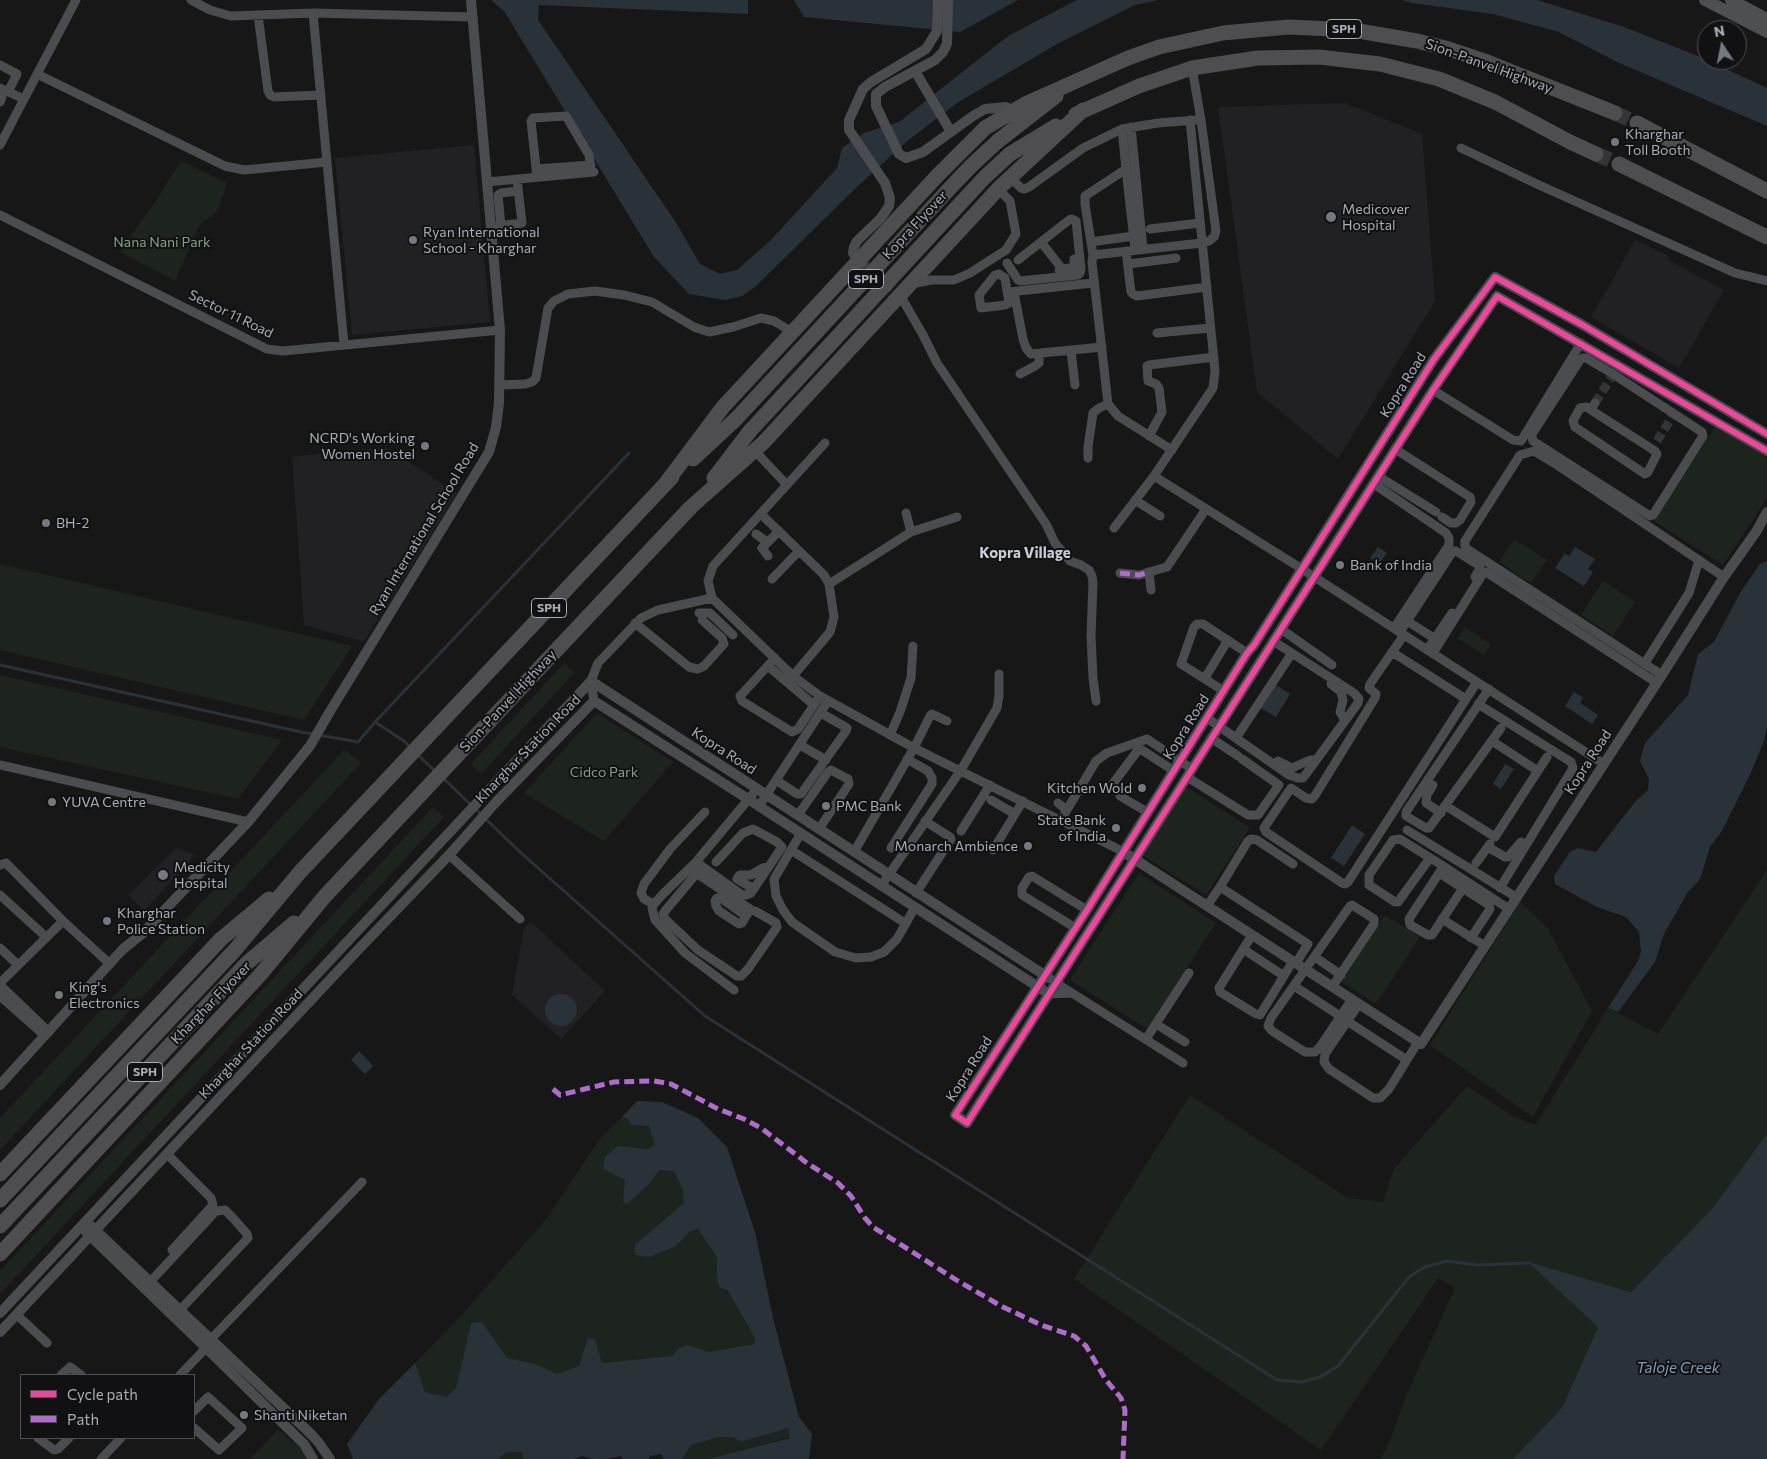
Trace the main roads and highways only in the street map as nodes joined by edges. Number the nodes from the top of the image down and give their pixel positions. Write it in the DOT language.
graph roads {
  1 [pos="1705,0"];
  2 [pos="1731,0"];
  3 [pos="1767,19"];
  4 [pos="1767,32"];
  5 [pos="1070,85"];
  6 [pos="1083,110"];
  7 [pos="1615,113"];
  8 [pos="1637,123"];
  9 [pos="1596,154"];
  10 [pos="1619,164"];
  11 [pos="1767,191"];
  12 [pos="1767,237"];
  13 [pos="666,483"];
  14 [pos="691,507"];
  15 [pos="300,872"];
  16 [pos="326,896"];
  17 [pos="0,1174"];
  18 [pos="0,1200"];
  19 [pos="0,1226"];
  20 [pos="0,1254"];
  1 -- 4 [label="main road"];
  2 -- 3 [label="main road"];
  5 -- 7 [label="highway, Sion-Panvel Highway / SPH"];
  5 -- 13 [label="highway, Kopra Flyover / SPH, bridge"];
  5 -- 13 [label="highway"];
  6 -- 9 [label="highway, SPH"];
  6 -- 14 [label="highway"];
  6 -- 14 [label="highway, Kopra Flyover / SPH, bridge"];
  8 -- 11 [label="highway"];
  10 -- 12 [label="highway"];
  13 -- 15 [label="highway, SPH"];
  14 -- 16 [label="highway, Sion-Panvel Highway / SPH"];
  15 -- 17 [label="highway"];
  15 -- 18 [label="highway, Kharghar Flyover / SPH"];
  16 -- 19 [label="highway, Kharghar Flyover / SPH"];
  16 -- 20 [label="highway"];
}
